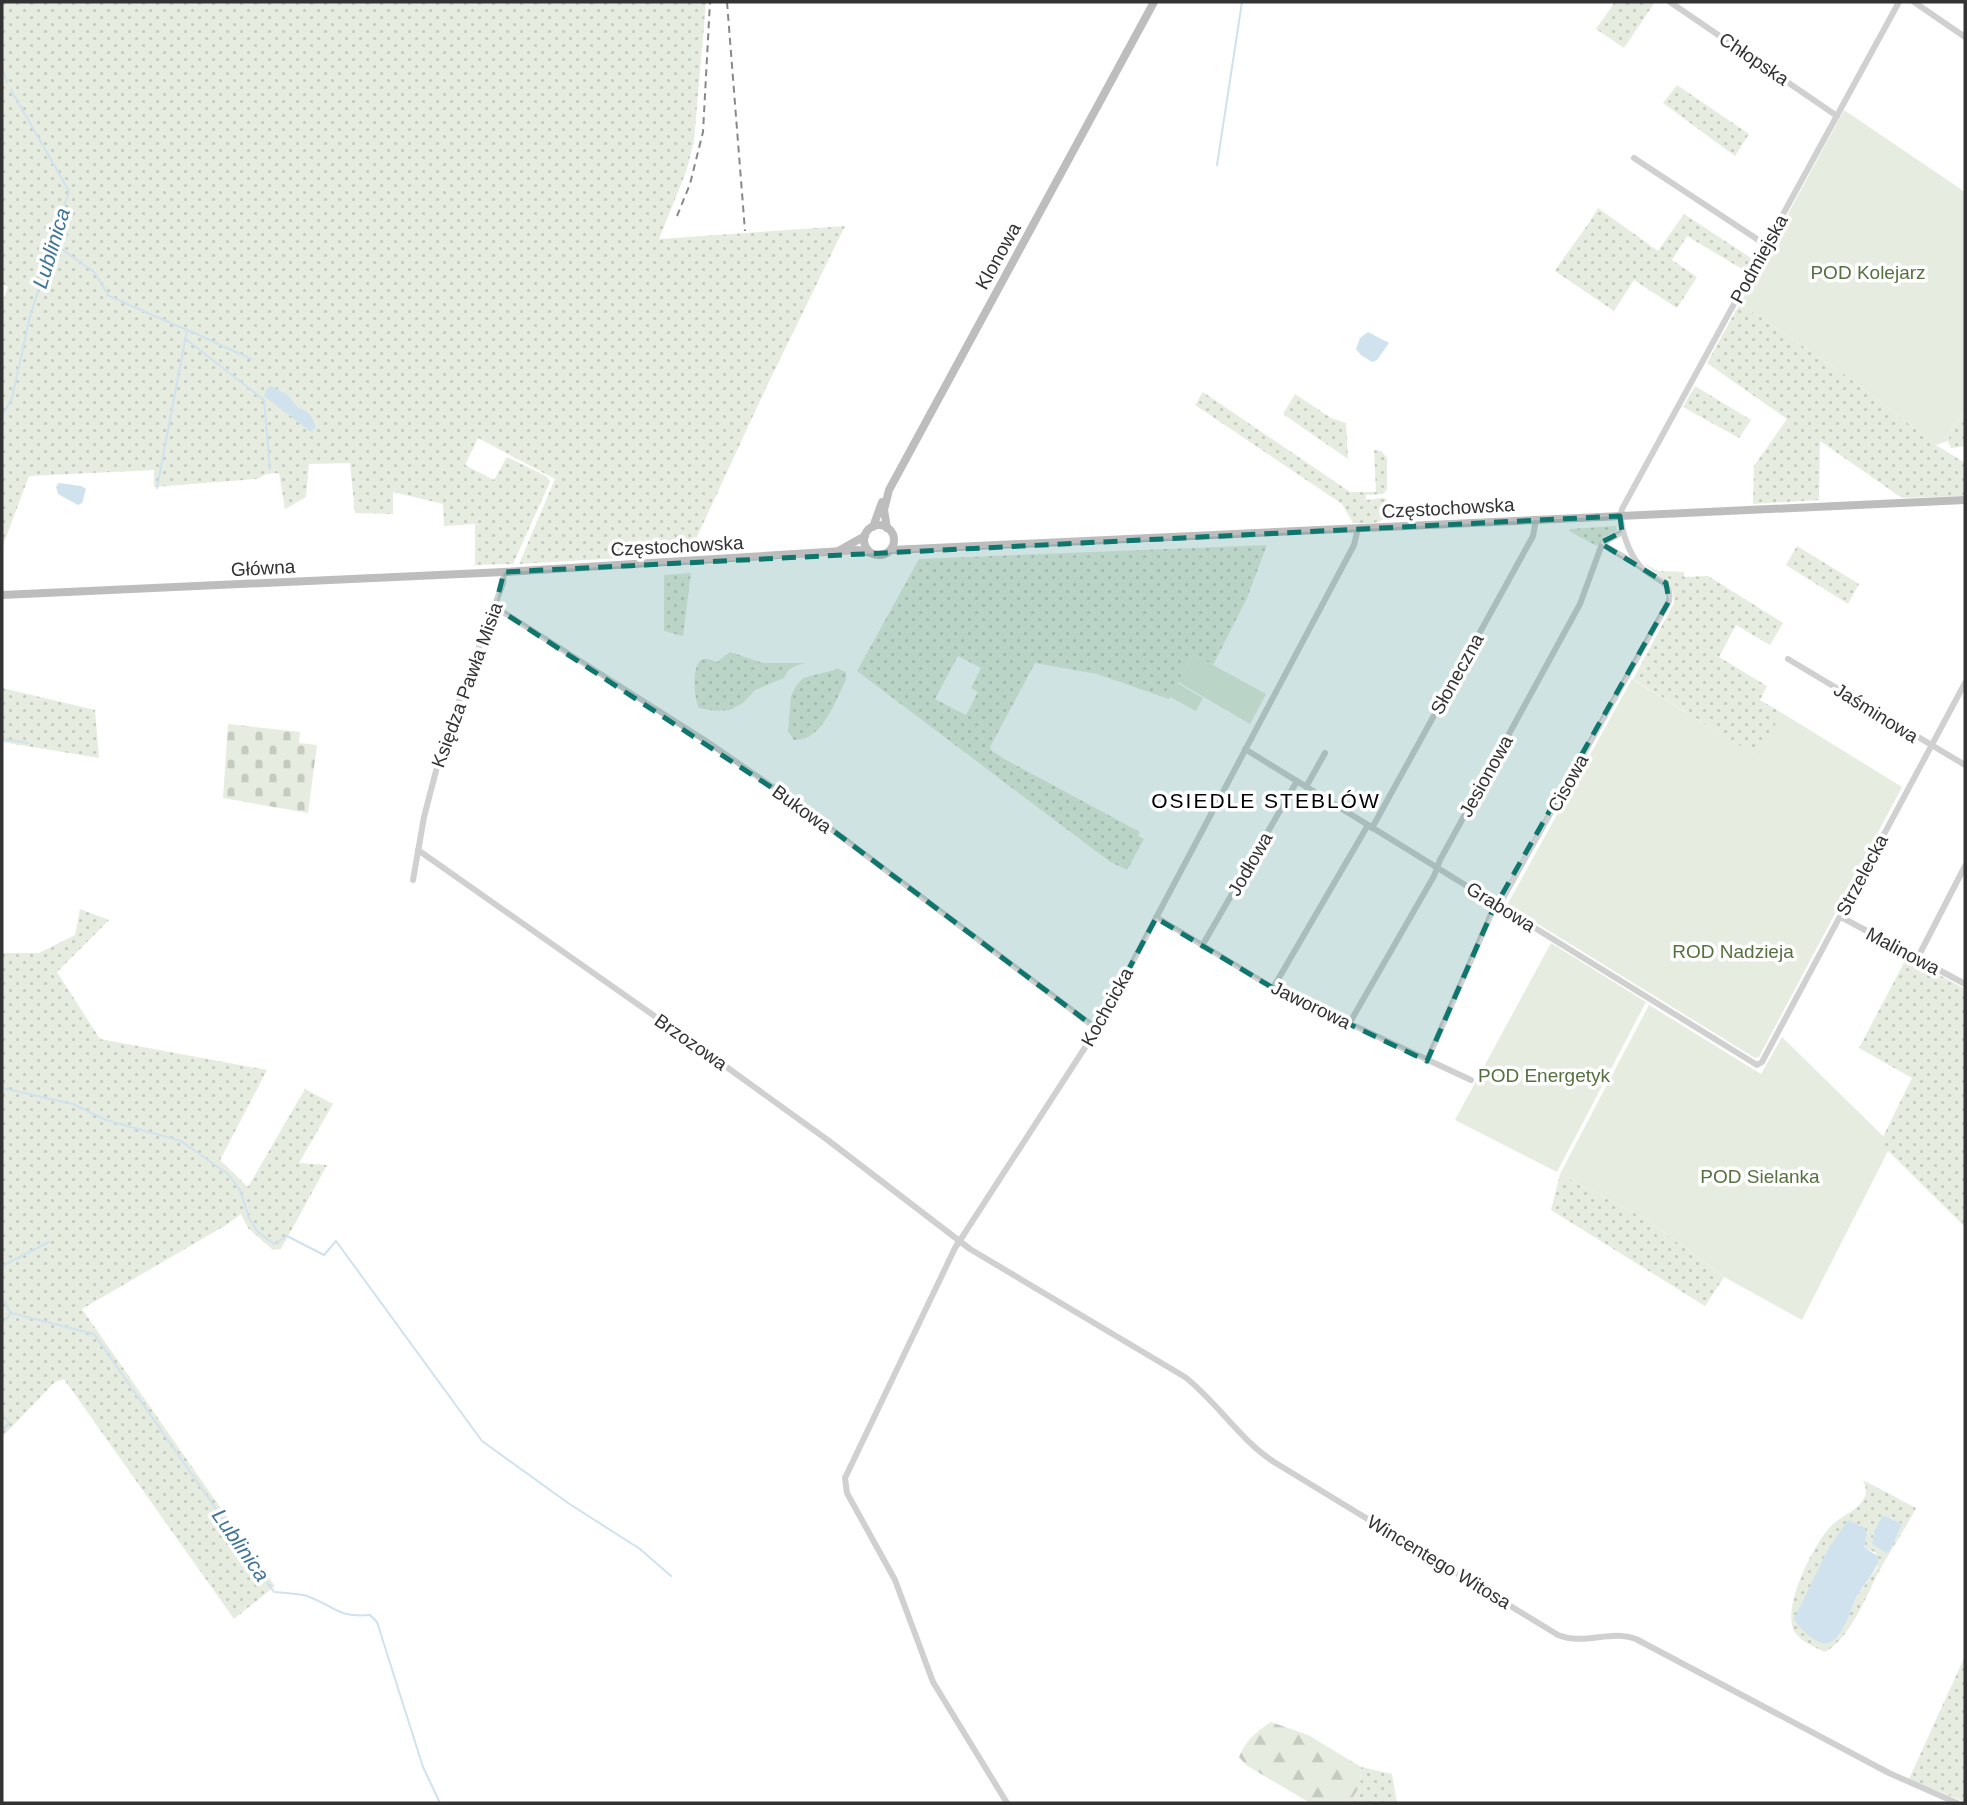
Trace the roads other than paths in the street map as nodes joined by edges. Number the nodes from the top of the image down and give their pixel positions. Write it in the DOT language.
graph roads {
  1 [pos="1154,2"];
  2 [pos="1670,2"];
  3 [pos="1899,2"];
  4 [pos="1914,2"];
  5 [pos="1965,37"];
  6 [pos="1837,116"];
  7 [pos="1634,158"];
  8 [pos="1766,245"];
  9 [pos="888,490"];
  10 [pos="1965,500"];
  11 [pos="1620,516"];
  12 [pos="1536,519"];
  13 [pos="873,527"];
  14 [pos="887,528"];
  15 [pos="1359,528"];
  16 [pos="1622,532"];
  17 [pos="865,536"];
  18 [pos="894,539"];
  19 [pos="1602,544"];
  20 [pos="933,548"];
  21 [pos="891,550"];
  22 [pos="870,553"];
  23 [pos="831,554"];
  24 [pos="1640,567"];
  25 [pos="525,571"];
  26 [pos="504,572"];
  27 [pos="2,595"];
  28 [pos="495,607"];
  29 [pos="1788,659"];
  30 [pos="1965,683"];
  31 [pos="1931,747"];
  32 [pos="1245,749"];
  33 [pos="1325,753"];
  34 [pos="1965,765"];
  35 [pos="1297,782"];
  36 [pos="1306,787"];
  37 [pos="1370,826"];
  38 [pos="418,850"];
  39 [pos="1965,866"];
  40 [pos="1436,868"];
  41 [pos="413,880"];
  42 [pos="1498,905"];
  43 [pos="1840,916"];
  44 [pos="1156,917"];
  45 [pos="1202,946"];
  46 [pos="1917,959"];
  47 [pos="1965,984"];
  48 [pos="1273,988"];
  49 [pos="1349,1024"];
  50 [pos="1097,1029"];
  51 [pos="1427,1061"];
  52 [pos="1757,1065"];
  53 [pos="1471,1080"];
  54 [pos="960,1240"];
  55 [pos="1007,1803"];
  56 [pos="1957,1803"];
  1 -- 9 [label="main road, Klonowa"];
  2 -- 6 [label="street, Chłopska"];
  3 -- 6 [label="street, Podmiejska"];
  4 -- 5 [label="street"];
  6 -- 8 [label="street, Podmiejska"];
  7 -- 8 [label="street"];
  8 -- 11 [label="street, Podmiejska"];
  9 -- 13 [label="main road"];
  9 -- 14 [label="main road, Klonowa"];
  10 -- 11 [label="main road, Częstochowska"];
  11 -- 12 [label="main road, Częstochowska"];
  11 -- 16 [label="street, Cisowa"];
  12 -- 15 [label="main road, Częstochowska"];
  12 -- 37 [label="street, Słoneczna"];
  13 -- 14 [label="main road"];
  13 -- 17 [label="main road"];
  14 -- 18 [label="main road"];
  15 -- 20 [label="main road, Częstochowska"];
  15 -- 32 [label="street, Kochcicka"];
  16 -- 19 [label="street"];
  16 -- 24 [label="street, Cisowa"];
  17 -- 22 [label="main road"];
  17 -- 23 [label="main road, Częstochowska"];
  18 -- 20 [label="main road, Częstochowska"];
  18 -- 21 [label="main road"];
  19 -- 24 [label="street"];
  19 -- 40 [label="street, Jesionowa"];
  20 -- 21 [label="main road, Częstochowska"];
  21 -- 22 [label="main road"];
  22 -- 23 [label="main road, Częstochowska"];
  23 -- 25 [label="main road, Częstochowska"];
  24 -- 42 [label="street, Cisowa"];
  25 -- 26 [label="main road, Główna"];
  26 -- 27 [label="main road, Główna"];
  26 -- 28 [label="street, Księdza Pawła Misia"];
  28 -- 38 [label="street, Księdza Pawła Misia"];
  28 -- 50 [label="street, Bukowa"];
  29 -- 31 [label="street, Jaśminowa"];
  30 -- 31 [label="street, Strzelecka"];
  31 -- 34 [label="street, Jaśminowa"];
  31 -- 43 [label="street, Strzelecka"];
  32 -- 35 [label="street, Grabowa"];
  32 -- 44 [label="street, Kochcicka"];
  33 -- 36 [label="street"];
  35 -- 36 [label="street, Grabowa"];
  35 -- 45 [label="street, Jodłowa"];
  36 -- 37 [label="street, Grabowa"];
  37 -- 40 [label="street, Grabowa"];
  37 -- 48 [label="street, Słoneczna"];
  38 -- 41 [label="street, Księdza Pawła Misia"];
  38 -- 54 [label="street, Brzozowa"];
  39 -- 46 [label="street"];
  40 -- 42 [label="street, Grabowa"];
  40 -- 49 [label="street, Jesionowa"];
  42 -- 51 [label="street, Cisowa"];
  42 -- 52 [label="street, Grabowa"];
  43 -- 46 [label="street, Malinowa"];
  43 -- 52 [label="street, Strzelecka"];
  44 -- 45 [label="street, Jaworowa"];
  44 -- 50 [label="street, Kochcicka"];
  45 -- 48 [label="street, Jaworowa"];
  46 -- 47 [label="street, Malinowa"];
  48 -- 49 [label="street, Jaworowa"];
  49 -- 51 [label="street, Jaworowa"];
  50 -- 54 [label="street, Kochcicka"];
  51 -- 53 [label="street, Jaworowa"];
  54 -- 55 [label="street, Kochcicka"];
  54 -- 56 [label="street, Wincentego Witosa"];
}
